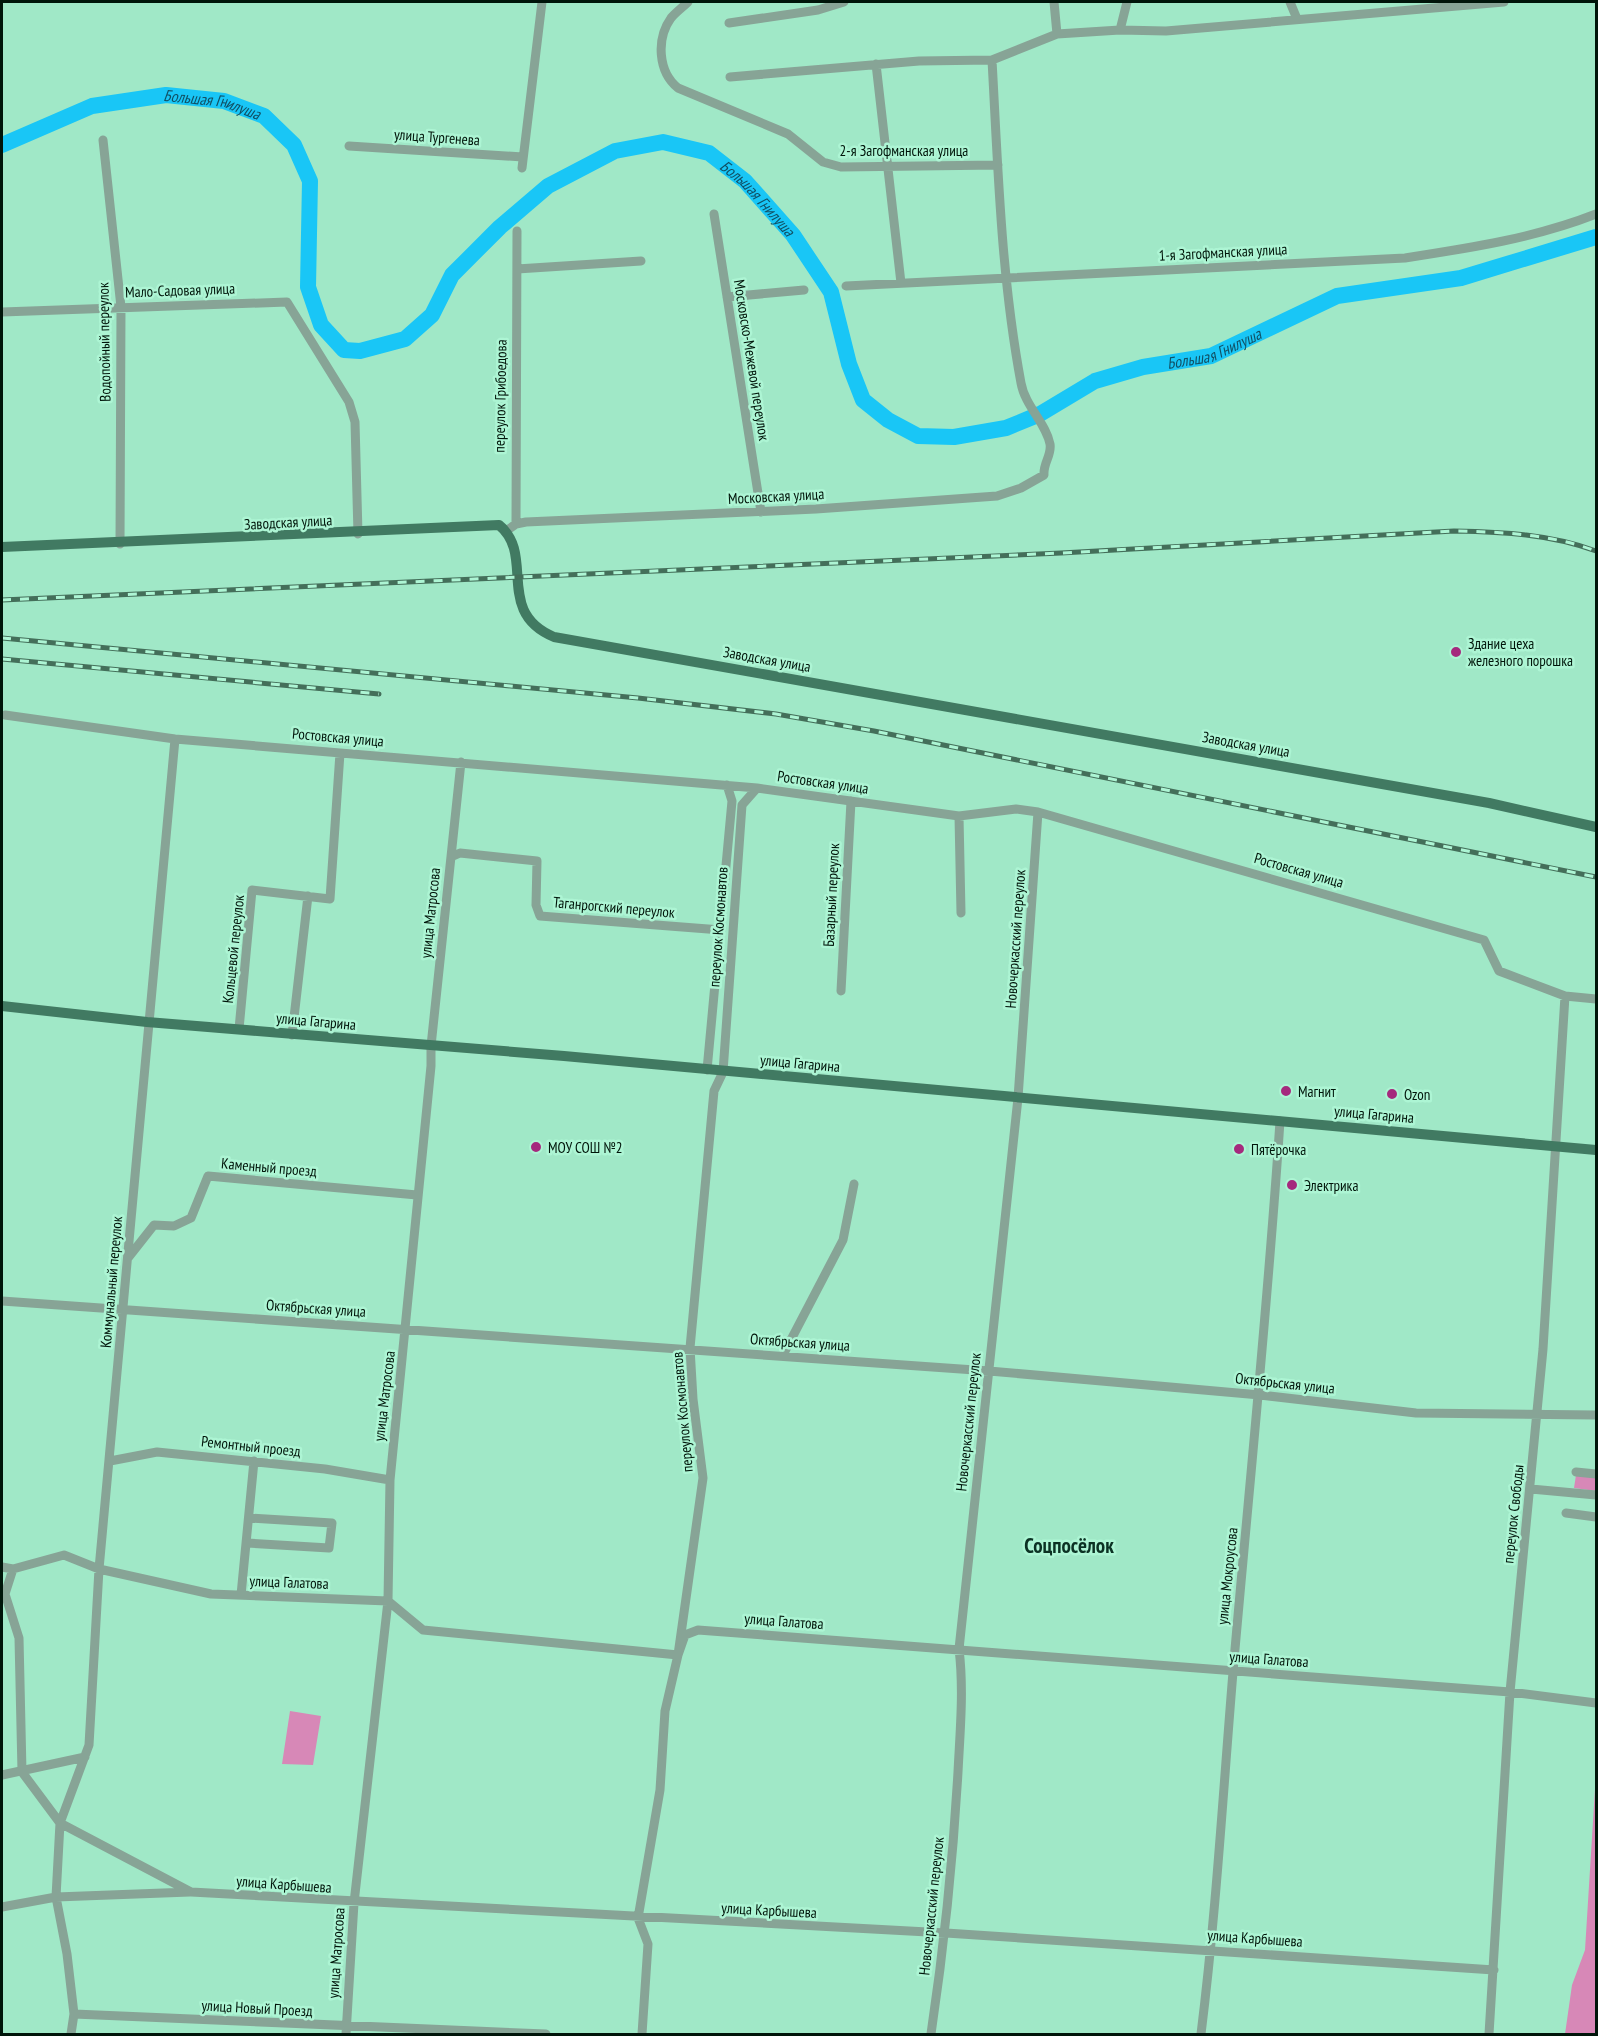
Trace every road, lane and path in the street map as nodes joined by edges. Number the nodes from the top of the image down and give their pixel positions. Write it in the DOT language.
graph roads {
  1 [pos="542,2"];
  2 [pos="688,2"];
  3 [pos="844,2"];
  4 [pos="1054,2"];
  5 [pos="1127,2"];
  6 [pos="1290,2"];
  7 [pos="1504,2"];
  8 [pos="1297,19"];
  9 [pos="729,23"];
  10 [pos="1120,30"];
  11 [pos="1057,34"];
  12 [pos="992,60"];
  13 [pos="876,64"];
  14 [pos="730,77"];
  15 [pos="103,140"];
  16 [pos="349,146"];
  17 [pos="523,157"];
  18 [pos="889,165"];
  19 [pos="998,165"];
  20 [pos="522,168"];
  21 [pos="714,214"];
  22 [pos="1596,214"];
  23 [pos="517,231"];
  24 [pos="641,261"];
  25 [pos="517,269"];
  26 [pos="1005,278"];
  27 [pos="901,283"];
  28 [pos="846,286"];
  29 [pos="804,290"];
  30 [pos="727,297"];
  31 [pos="121,307"];
  32 [pos="2,312"];
  33 [pos="761,512"];
  34 [pos="516,524"];
  35 [pos="506,531"];
  36 [pos="358,534"];
  37 [pos="120,544"];
  38 [pos="2,547"];
  39 [pos="5,715"];
  40 [pos="174,739"];
  41 [pos="340,753"];
  42 [pos="461,762"];
  43 [pos="727,785"];
  44 [pos="757,788"];
  45 [pos="851,801"];
  46 [pos="1038,812"];
  47 [pos="959,816"];
  48 [pos="1596,827"];
  49 [pos="451,857"];
  50 [pos="308,896"];
  51 [pos="961,913"];
  52 [pos="721,930"];
  53 [pos="841,991"];
  54 [pos="1565,996"];
  55 [pos="1596,999"];
  56 [pos="2,1006"];
  57 [pos="147,1022"];
  58 [pos="239,1029"];
  59 [pos="292,1035"];
  60 [pos="431,1046"];
  61 [pos="707,1070"];
  62 [pos="723,1072"];
  63 [pos="1018,1098"];
  64 [pos="1280,1121"];
  65 [pos="1557,1147"];
  66 [pos="1596,1150"];
  67 [pos="854,1184"];
  68 [pos="417,1195"];
  69 [pos="128,1258"];
  70 [pos="2,1301"];
  71 [pos="123,1310"];
  72 [pos="407,1329"];
  73 [pos="690,1348"];
  74 [pos="783,1355"];
  75 [pos="989,1371"];
  76 [pos="1260,1395"];
  77 [pos="1538,1413"];
  78 [pos="1596,1415"];
  79 [pos="110,1461"];
  80 [pos="255,1461"];
  81 [pos="1576,1472"];
  82 [pos="1596,1474"];
  83 [pos="390,1480"];
  84 [pos="1531,1488"];
  85 [pos="1596,1495"];
  86 [pos="1566,1513"];
  87 [pos="1596,1517"];
  88 [pos="249,1518"];
  89 [pos="247,1544"];
  90 [pos="2,1567"];
  91 [pos="13,1569"];
  92 [pos="99,1569"];
  93 [pos="241,1595"];
  94 [pos="388,1601"];
  95 [pos="959,1649"];
  96 [pos="678,1655"];
  97 [pos="1233,1671"];
  98 [pos="1510,1692"];
  99 [pos="1596,1703"];
  100 [pos="85,1757"];
  101 [pos="22,1772"];
  102 [pos="2,1775"];
  103 [pos="60,1822"];
  104 [pos="191,1892"];
  105 [pos="57,1897"];
  106 [pos="354,1903"];
  107 [pos="2,1907"];
  108 [pos="638,1918"];
  109 [pos="946,1933"];
  110 [pos="1212,1949"];
  111 [pos="1494,1970"];
  112 [pos="74,2014"];
  113 [pos="346,2031"];
  114 [pos="71,2034"];
  115 [pos="546,2034"];
  116 [pos="642,2034"];
  117 [pos="932,2034"];
  118 [pos="1201,2034"];
  119 [pos="1489,2034"];
  1 -- 17 [label="street"];
  2 -- 18 [label="street, 2-я Загофманская улица"];
  3 -- 9 [label="street"];
  4 -- 11 [label="street"];
  5 -- 10 [label="street"];
  6 -- 8 [label="street"];
  7 -- 8 [label="street"];
  8 -- 10 [label="street"];
  10 -- 11 [label="street"];
  11 -- 12 [label="street"];
  12 -- 13 [label="street"];
  12 -- 19 [label="street"];
  13 -- 14 [label="street"];
  13 -- 18 [label="street"];
  15 -- 31 [label="street, Водопойный переулок"];
  16 -- 17 [label="street, улица Тургенева"];
  17 -- 20 [label="street"];
  18 -- 19 [label="street, 2-я Загофманская улица"];
  18 -- 27 [label="street"];
  19 -- 26 [label="street"];
  21 -- 30 [label="street, Московско-Межевой переулок"];
  22 -- 26 [label="street, 1-я Загофманская улица"];
  23 -- 25 [label="street, переулок Грибоедова"];
  24 -- 25 [label="street"];
  25 -- 34 [label="street, переулок Грибоедова"];
  26 -- 27 [label="street, 1-я Загофманская улица"];
  26 -- 33 [label="street, Московская улица"];
  27 -- 28 [label="street, 1-я Загофманская улица"];
  29 -- 30 [label="street"];
  30 -- 33 [label="street, Московско-Межевой переулок"];
  31 -- 32 [label="street, Мало-Садовая улица"];
  31 -- 36 [label="street, Мало-Садовая улица"];
  31 -- 37 [label="street, Водопойный переулок"];
  33 -- 34 [label="street, Московская улица"];
  34 -- 35 [label="street"];
  35 -- 36 [label="main road, Заводская улица"];
  35 -- 48 [label="main road, Заводская улица"];
  36 -- 37 [label="main road, Заводская улица"];
  37 -- 38 [label="main road, Заводская улица"];
  39 -- 40 [label="street, Ростовская улица"];
  40 -- 41 [label="street, Ростовская улица"];
  40 -- 57 [label="street, Коммунальный переулок"];
  41 -- 42 [label="street, Ростовская улица"];
  41 -- 50 [label="street, Кольцевой переулок"];
  42 -- 43 [label="street, Ростовская улица"];
  42 -- 49 [label="street, улица Матросова"];
  43 -- 44 [label="street, Ростовская улица"];
  43 -- 52 [label="street"];
  44 -- 45 [label="street, Ростовская улица"];
  44 -- 62 [label="street, переулок Космонавтов"];
  45 -- 47 [label="street, Ростовская улица"];
  45 -- 53 [label="street, Базарный переулок"];
  46 -- 47 [label="street, Ростовская улица"];
  46 -- 54 [label="street, Ростовская улица"];
  46 -- 63 [label="street, Новочеркасский переулок"];
  47 -- 51 [label="street"];
  49 -- 52 [label="street, Таганрогский переулок"];
  49 -- 60 [label="street, улица Матросова"];
  50 -- 58 [label="street, Кольцевой переулок"];
  50 -- 59 [label="street"];
  52 -- 61 [label="street"];
  54 -- 55 [label="street, Ростовская улица"];
  54 -- 65 [label="street, переулок Свободы"];
  56 -- 57 [label="main road, улица Гагарина"];
  57 -- 58 [label="main road, улица Гагарина"];
  57 -- 69 [label="street, Коммунальный переулок"];
  58 -- 59 [label="main road, улица Гагарина"];
  59 -- 60 [label="main road, улица Гагарина"];
  60 -- 61 [label="main road, улица Гагарина"];
  60 -- 68 [label="street, улица Матросова"];
  61 -- 62 [label="main road, улица Гагарина"];
  62 -- 63 [label="main road, улица Гагарина"];
  62 -- 73 [label="street, переулок Космонавтов"];
  63 -- 64 [label="main road, улица Гагарина"];
  63 -- 75 [label="street, Новочеркасский переулок"];
  64 -- 65 [label="main road, улица Гагарина"];
  64 -- 76 [label="street, улица Мокроусова"];
  65 -- 66 [label="main road, улица Гагарина"];
  65 -- 77 [label="street, переулок Свободы"];
  67 -- 74 [label="street"];
  68 -- 69 [label="street, Каменный проезд"];
  68 -- 72 [label="street, улица Матросова"];
  69 -- 71 [label="street, Коммунальный переулок"];
  70 -- 71 [label="street, Октябрьская улица"];
  71 -- 72 [label="street, Октябрьская улица"];
  71 -- 79 [label="street, Коммунальный переулок"];
  72 -- 73 [label="street, Октябрьская улица"];
  72 -- 83 [label="street, улица Матросова"];
  73 -- 74 [label="street, Октябрьская улица"];
  73 -- 96 [label="street, переулок Космонавтов"];
  74 -- 75 [label="street, Октябрьская улица"];
  75 -- 76 [label="street, Октябрьская улица"];
  75 -- 95 [label="street, Новочеркасский переулок"];
  76 -- 77 [label="street, Октябрьская улица"];
  76 -- 97 [label="street, улица Мокроусова"];
  77 -- 78 [label="street, Октябрьская улица"];
  77 -- 84 [label="street, переулок Свободы"];
  79 -- 80 [label="street, Ремонтный проезд"];
  79 -- 92 [label="street, Коммунальный переулок"];
  80 -- 83 [label="street, Ремонтный проезд"];
  80 -- 88 [label="street"];
  81 -- 82 [label="street"];
  83 -- 94 [label="street, улица Матросова"];
  84 -- 85 [label="street"];
  84 -- 98 [label="street, переулок Свободы"];
  86 -- 87 [label="street"];
  88 -- 89 [label="street"];
  88 -- 89 [label="street"];
  89 -- 93 [label="street"];
  90 -- 91 [label="street, улица Галатова"];
  91 -- 92 [label="street, улица Галатова"];
  91 -- 101 [label="street"];
  92 -- 93 [label="street, улица Галатова"];
  92 -- 100 [label="street, Коммунальный переулок"];
  93 -- 94 [label="street, улица Галатова"];
  94 -- 96 [label="street"];
  94 -- 106 [label="street, улица Матросова"];
  95 -- 96 [label="street, улица Галатова"];
  95 -- 97 [label="street, улица Галатова"];
  95 -- 109 [label="street, Новочеркасский переулок"];
  96 -- 108 [label="street, переулок Космонавтов"];
  97 -- 98 [label="street, улица Галатова"];
  97 -- 110 [label="street, улица Мокроусова"];
  98 -- 99 [label="street, улица Галатова"];
  98 -- 111 [label="street, переулок Свободы"];
  100 -- 101 [label="street"];
  100 -- 103 [label="street, Коммунальный переулок"];
  101 -- 102 [label="street"];
  101 -- 103 [label="street"];
  103 -- 104 [label="street, улица Карбышева"];
  103 -- 105 [label="street, Коммунальный переулок"];
  104 -- 105 [label="street"];
  104 -- 106 [label="street, улица Карбышева"];
  105 -- 107 [label="street"];
  105 -- 112 [label="street, Коммунальный переулок"];
  106 -- 108 [label="street, улица Карбышева"];
  106 -- 113 [label="street, улица Матросова"];
  108 -- 109 [label="street, улица Карбышева"];
  108 -- 116 [label="street, переулок Космонавтов"];
  109 -- 110 [label="street, улица Карбышева"];
  109 -- 117 [label="street, Новочеркасский переулок"];
  110 -- 111 [label="street, улица Карбышева"];
  110 -- 118 [label="street, улица Мокроусова"];
  111 -- 119 [label="street, переулок Свободы"];
  112 -- 113 [label="street, улица Новый Проезд"];
  112 -- 114 [label="street, Коммунальный переулок"];
  113 -- 115 [label="street, улица Новый Проезд"];
}
